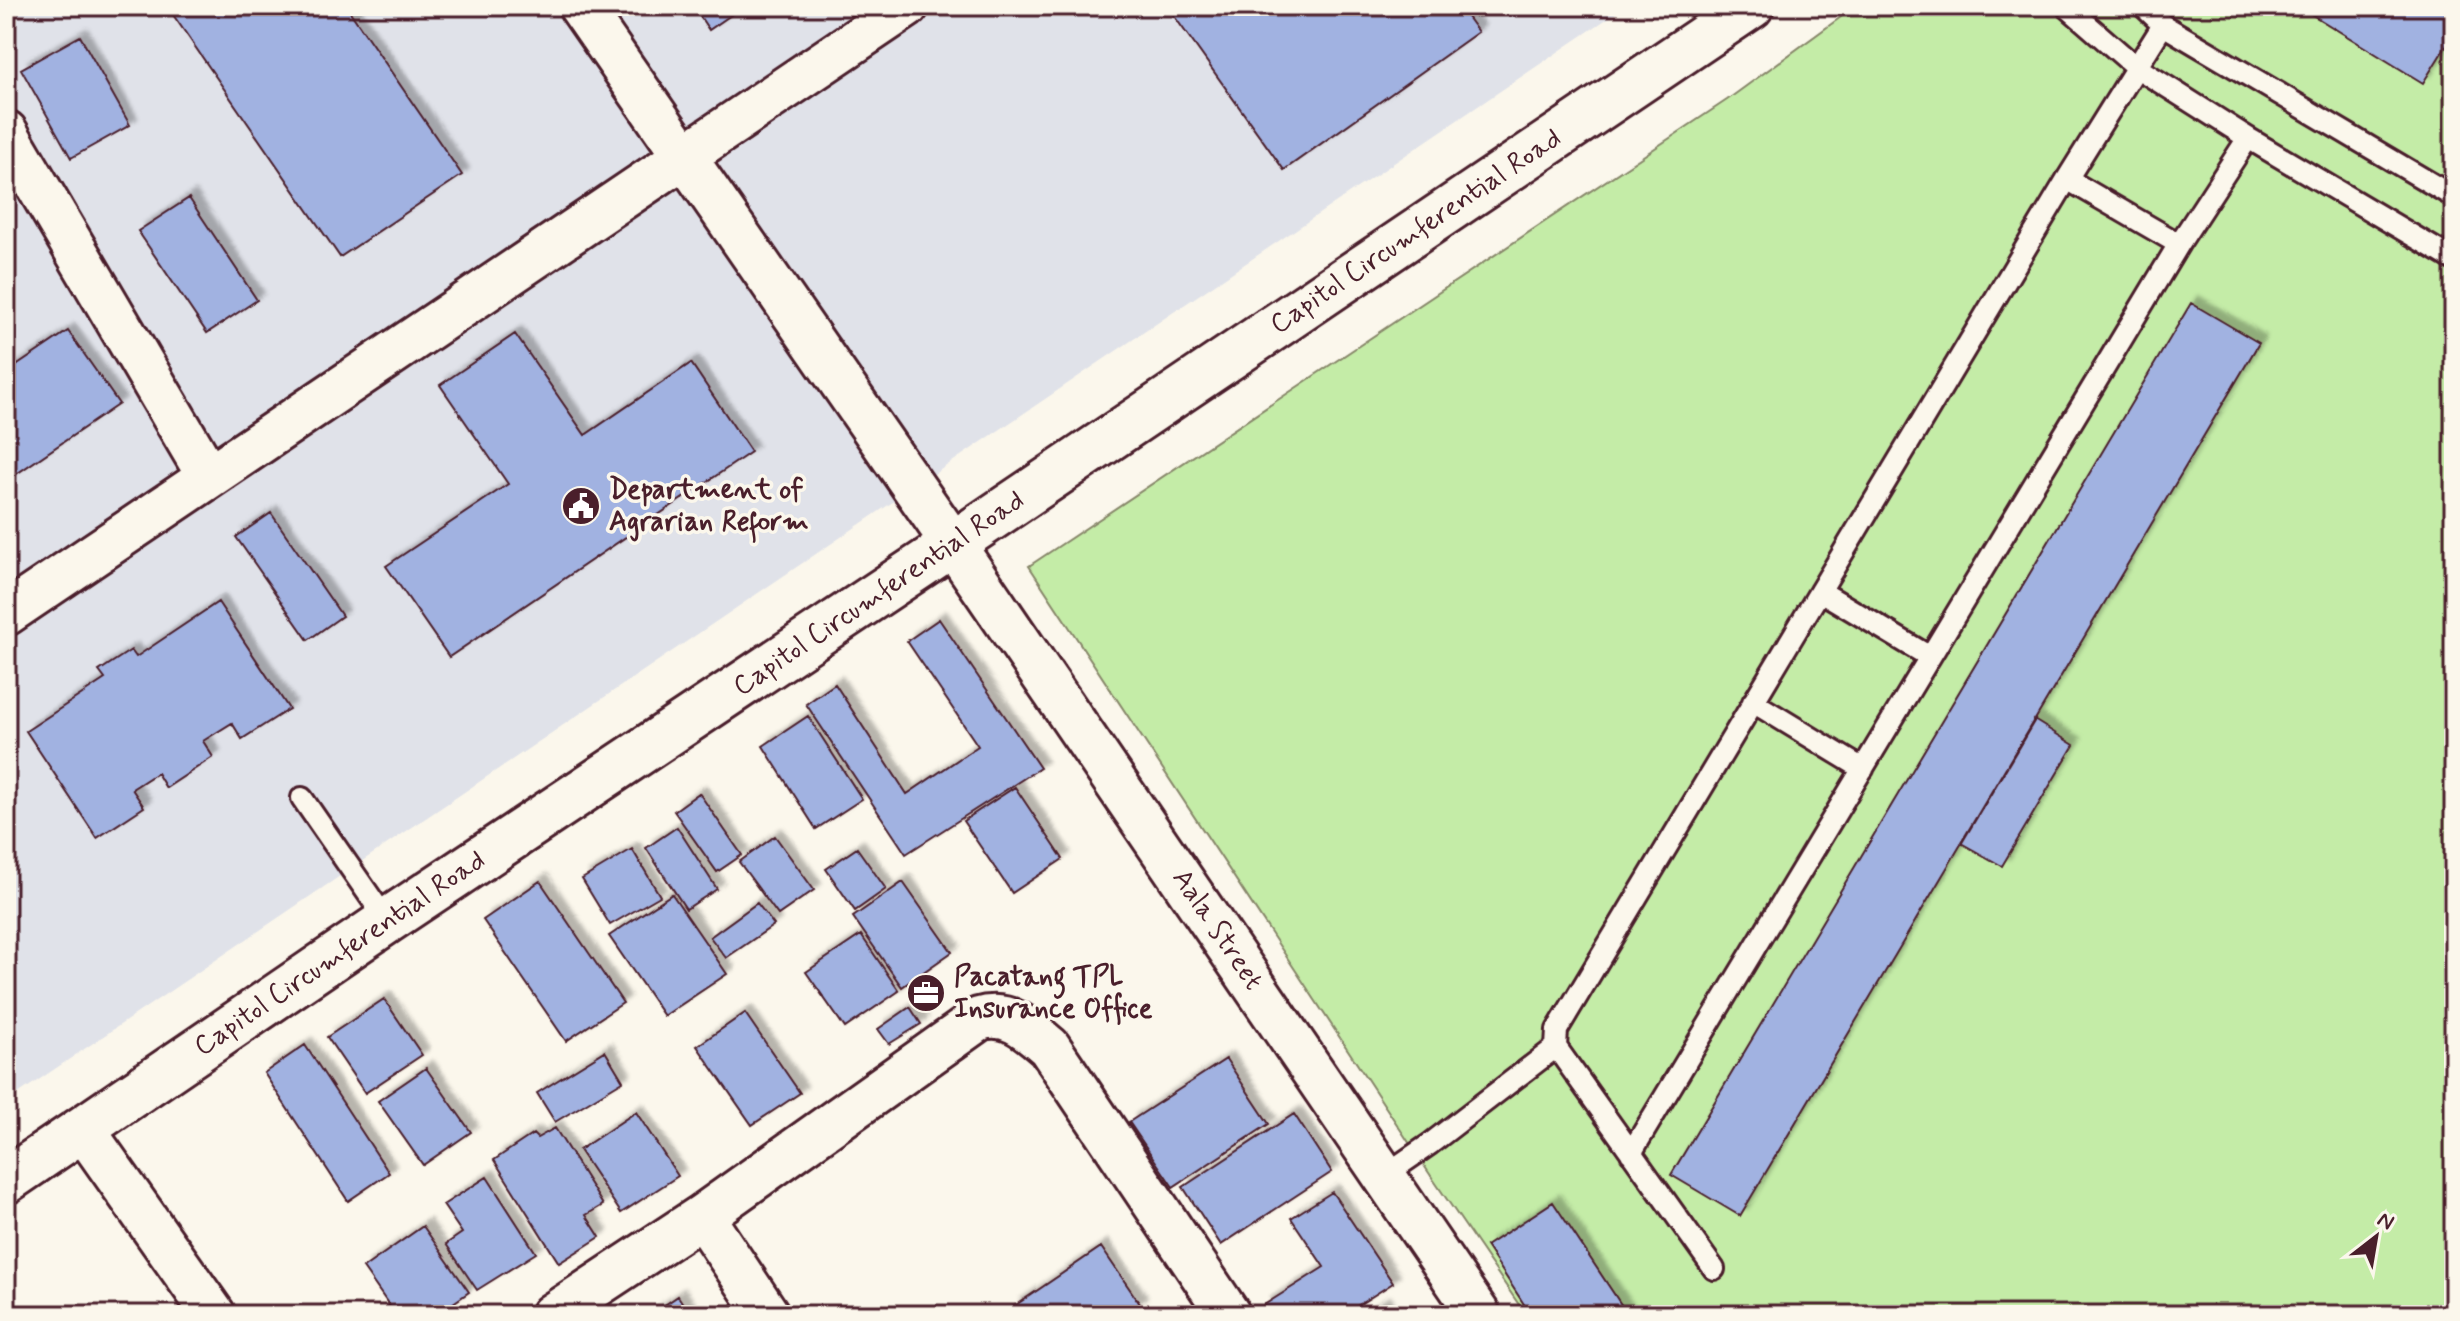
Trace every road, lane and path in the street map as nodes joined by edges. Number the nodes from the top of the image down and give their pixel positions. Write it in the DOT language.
graph roads {
  1 [pos="580,6"];
  2 [pos="907,6"];
  3 [pos="1751,6"];
  4 [pos="2066,6"];
  5 [pos="2143,6"];
  6 [pos="2163,25"];
  7 [pos="2136,67"];
  8 [pos="6,132"];
  9 [pos="2248,138"];
  10 [pos="685,157"];
  11 [pos="2067,179"];
  12 [pos="2454,197"];
  13 [pos="2179,244"];
  14 [pos="2454,260"];
  15 [pos="209,477"];
  16 [pos="953,544"];
  17 [pos="1820,591"];
  18 [pos="6,614"];
  19 [pos="1930,657"];
  20 [pos="1753,702"];
  21 [pos="1863,769"];
  22 [pos="302,798"];
  23 [pos="387,921"];
  24 [pos="1556,1047"];
  25 [pos="83,1129"];
  26 [pos="1631,1153"];
  27 [pos="1385,1175"];
  28 [pos="6,1181"];
  29 [pos="702,1216"];
  30 [pos="1714,1269"];
  31 [pos="214,1315"];
  32 [pos="552,1315"];
  33 [pos="768,1315"];
  34 [pos="1229,1315"];
  35 [pos="1479,1315"];
  1 -- 10 [label="street, Aala Street"];
  2 -- 10 [label="street"];
  3 -- 16 [label="main road, Capitol Circumferential Road"];
  4 -- 7 [label="lane"];
  5 -- 6 [label="lane"];
  6 -- 7 [label="lane"];
  6 -- 12 [label="lane"];
  7 -- 9 [label="lane"];
  7 -- 11 [label="lane"];
  8 -- 15 [label="street"];
  9 -- 13 [label="lane"];
  9 -- 14 [label="lane"];
  10 -- 15 [label="street"];
  10 -- 16 [label="street, Aala Street"];
  11 -- 13 [label="lane"];
  11 -- 17 [label="lane"];
  13 -- 19 [label="lane"];
  15 -- 18 [label="street"];
  16 -- 23 [label="main road, Capitol Circumferential Road"];
  16 -- 27 [label="street, Aala Street"];
  17 -- 19 [label="lane"];
  17 -- 20 [label="lane"];
  19 -- 21 [label="lane"];
  20 -- 21 [label="lane"];
  20 -- 24 [label="lane"];
  21 -- 26 [label="lane"];
  22 -- 23 [label="lane"];
  23 -- 25 [label="main road, Capitol Circumferential Road"];
  24 -- 26 [label="lane"];
  24 -- 27 [label="lane"];
  25 -- 28 [label="main road, Capitol Circumferential Road"];
  25 -- 31 [label="street"];
  26 -- 30 [label="lane"];
  27 -- 35 [label="street, Aala Street"];
  29 -- 32 [label="street"];
  29 -- 33 [label="street"];
  29 -- 34 [label="street"];
}
